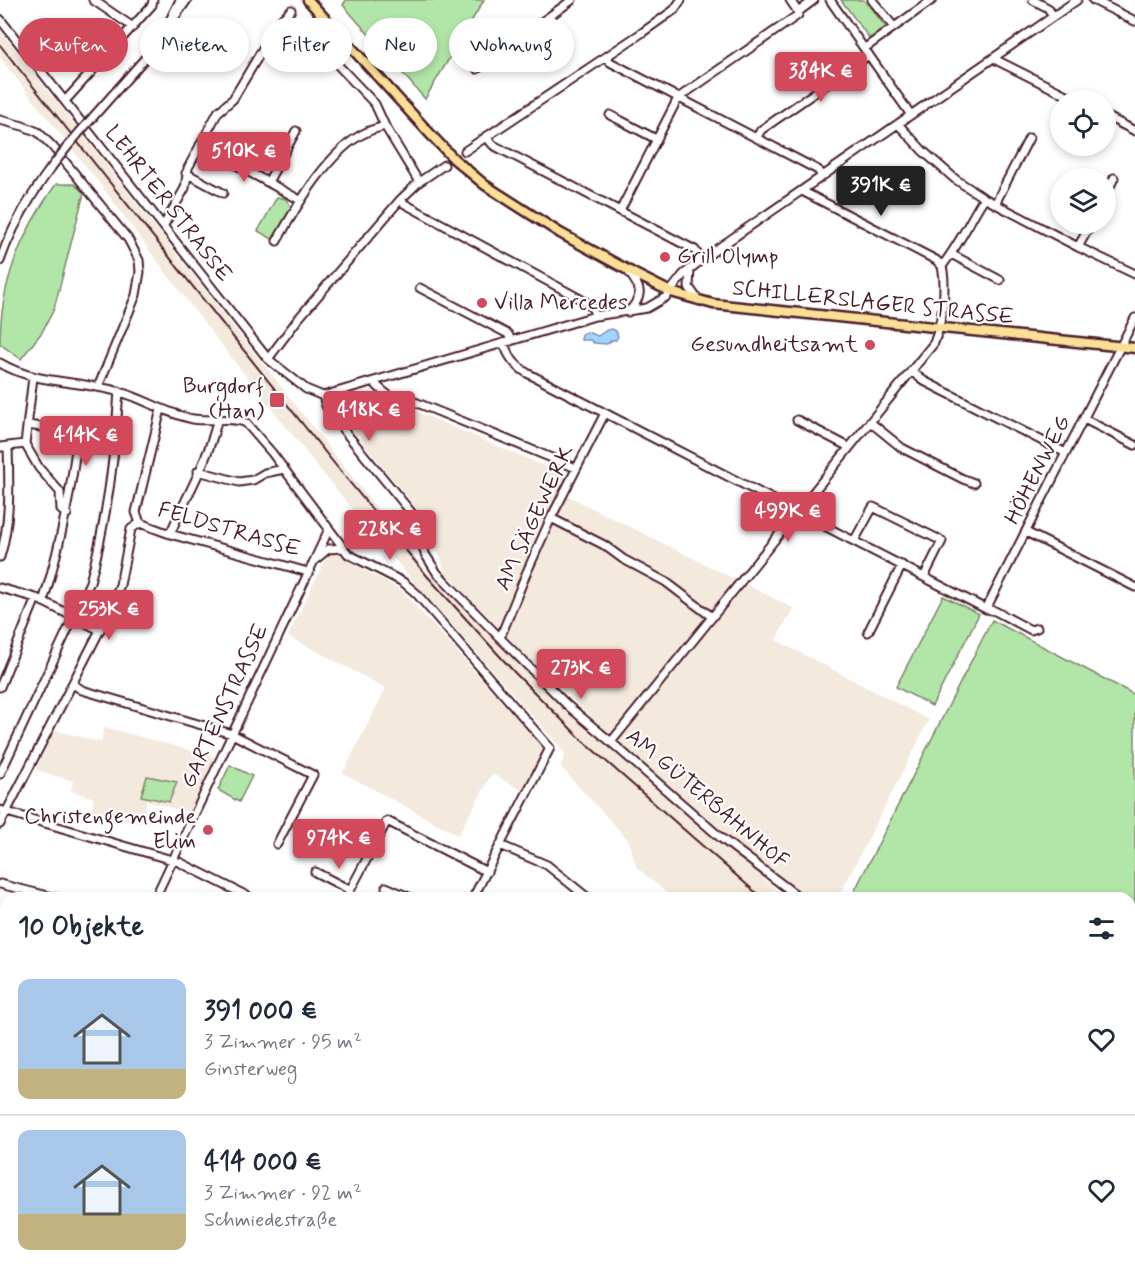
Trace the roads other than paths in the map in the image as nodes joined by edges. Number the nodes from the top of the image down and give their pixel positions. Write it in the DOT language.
graph roads {
  1 [pos="93,0"];
  2 [pos="153,0"];
  3 [pos="180,0"];
  4 [pos="188,0"];
  5 [pos="309,0"];
  6 [pos="572,0"];
  7 [pos="681,0"];
  8 [pos="790,0"];
  9 [pos="814,0"];
  10 [pos="830,0"];
  11 [pos="872,0"];
  12 [pos="932,0"];
  13 [pos="1033,0"];
  14 [pos="1077,0"];
  15 [pos="1093,0"];
  16 [pos="291,10"];
  17 [pos="798,12"];
  18 [pos="1053,16"];
  19 [pos="171,18"];
  20 [pos="175,18"];
  21 [pos="547,18"];
  22 [pos="0,19"];
  23 [pos="1135,21"];
  24 [pos="133,27"];
  25 [pos="894,27"];
  26 [pos="868,51"];
  27 [pos="606,57"];
  28 [pos="996,57"];
  29 [pos="140,64"];
  30 [pos="344,72"];
  31 [pos="1056,90"];
  32 [pos="678,98"];
  33 [pos="65,101"];
  34 [pos="610,115"];
  35 [pos="911,115"];
  36 [pos="0,120"];
  37 [pos="1116,121"];
  38 [pos="898,124"];
  39 [pos="385,126"];
  40 [pos="296,131"];
  41 [pos="1135,131"];
  42 [pos="486,136"];
  43 [pos="757,137"];
  44 [pos="1029,138"];
  45 [pos="656,139"];
  46 [pos="200,145"];
  47 [pos="465,151"];
  48 [pos="444,165"];
  49 [pos="186,173"];
  50 [pos="822,176"];
  51 [pos="268,182"];
  52 [pos="419,182"];
  53 [pos="802,191"];
  54 [pos="223,194"];
  55 [pos="984,198"];
  56 [pos="300,200"];
  57 [pos="400,200"];
  58 [pos="995,204"];
  59 [pos="620,211"];
  60 [pos="164,225"];
  61 [pos="1085,234"];
  62 [pos="277,242"];
  63 [pos="1078,247"];
  64 [pos="951,254"];
  65 [pos="701,260"];
  66 [pos="0,261"];
  67 [pos="942,266"];
  68 [pos="690,269"];
  69 [pos="628,270"];
  70 [pos="1135,274"];
  71 [pos="1000,280"];
  72 [pos="420,288"];
  73 [pos="671,292"];
  74 [pos="699,301"];
  75 [pos="628,312"];
  76 [pos="595,316"];
  77 [pos="1135,318"];
  78 [pos="940,329"];
  79 [pos="507,342"];
  80 [pos="1121,346"];
  81 [pos="1135,348"];
  82 [pos="268,359"];
  83 [pos="0,363"];
  84 [pos="911,371"];
  85 [pos="33,377"];
  86 [pos="374,382"];
  87 [pos="98,387"];
  88 [pos="119,392"];
  89 [pos="323,396"];
  90 [pos="161,409"];
  91 [pos="605,413"];
  92 [pos="1084,419"];
  93 [pos="797,420"];
  94 [pos="217,421"];
  95 [pos="870,422"];
  96 [pos="28,425"];
  97 [pos="78,433"];
  98 [pos="116,437"];
  99 [pos="26,444"];
  100 [pos="1135,445"];
  101 [pos="4,447"];
  102 [pos="849,447"];
  103 [pos="1066,453"];
  104 [pos="576,468"];
  105 [pos="284,469"];
  106 [pos="198,471"];
  107 [pos="974,483"];
  108 [pos="797,512"];
  109 [pos="67,514"];
  110 [pos="551,518"];
  111 [pos="140,523"];
  112 [pos="329,529"];
  113 [pos="1026,532"];
  114 [pos="170,534"];
  115 [pos="855,541"];
  116 [pos="343,548"];
  117 [pos="0,557"];
  118 [pos="314,560"];
  119 [pos="902,566"];
  120 [pos="308,572"];
  121 [pos="924,577"];
  122 [pos="1135,587"];
  123 [pos="0,588"];
  124 [pos="36,598"];
  125 [pos="43,602"];
  126 [pos="987,609"];
  127 [pos="712,617"];
  128 [pos="75,618"];
  129 [pos="1037,628"];
  130 [pos="100,630"];
  131 [pos="868,632"];
  132 [pos="500,639"];
  133 [pos="73,684"];
  134 [pos="0,687"];
  135 [pos="232,734"];
  136 [pos="611,742"];
  137 [pos="0,774"];
  138 [pos="3,812"];
  139 [pos="0,824"];
  140 [pos="277,844"];
  141 [pos="500,845"];
  142 [pos="173,860"];
  143 [pos="315,872"];
  144 [pos="487,872"];
  145 [pos="0,884"];
  146 [pos="386,886"];
  147 [pos="350,890"];
  148 [pos="32,892"];
  149 [pos="158,892"];
  150 [pos="239,892"];
  151 [pos="398,892"];
  152 [pos="476,892"];
  153 [pos="577,892"];
  154 [pos="792,892"];
  1 -- 24 [label="street"];
  2 -- 24 [label="street"];
  3 -- 19 [label="street"];
  4 -- 20 [label="street"];
  5 -- 69 [label="main road, SCHILLERSLAGER STRASSE"];
  6 -- 21 [label="street"];
  7 -- 27 [label="street"];
  8 -- 17 [label="street"];
  9 -- 17 [label="street"];
  10 -- 26 [label="street"];
  11 -- 25 [label="street"];
  12 -- 25 [label="street"];
  13 -- 18 [label="street"];
  14 -- 18 [label="street"];
  15 -- 23 [label="street"];
  16 -- 46 [label="street"];
  17 -- 32 [label="street"];
  18 -- 28 [label="street"];
  22 -- 33 [label="street, LEHRTER STRASSE"];
  24 -- 33 [label="street"];
  25 -- 26 [label="street"];
  26 -- 35 [label="street"];
  26 -- 43 [label="street"];
  27 -- 32 [label="street"];
  27 -- 42 [label="street"];
  28 -- 31 [label="street"];
  28 -- 35 [label="street"];
  29 -- 66 [label="street, bridge"];
  30 -- 39 [label="street"];
  32 -- 43 [label="street"];
  32 -- 45 [label="street"];
  33 -- 60 [label="street, LEHRTER STRASSE"];
  34 -- 45 [label="street"];
  35 -- 38 [label="street"];
  36 -- 87 [label="street"];
  37 -- 41 [label="street"];
  38 -- 50 [label="street"];
  38 -- 55 [label="street"];
  39 -- 52 [label="street"];
  39 -- 56 [label="street"];
  40 -- 51 [label="street"];
  42 -- 47 [label="street"];
  42 -- 59 [label="street"];
  43 -- 50 [label="street"];
  44 -- 58 [label="street"];
  45 -- 59 [label="street"];
  46 -- 49 [label="street"];
  46 -- 51 [label="street"];
  48 -- 52 [label="street"];
  49 -- 54 [label="street"];
  49 -- 60 [label="street"];
  50 -- 53 [label="street"];
  51 -- 56 [label="street"];
  52 -- 57 [label="street"];
  53 -- 65 [label="street"];
  53 -- 67 [label="street"];
  55 -- 58 [label="street"];
  55 -- 64 [label="street"];
  56 -- 62 [label="street"];
  57 -- 76 [label="street"];
  57 -- 82 [label="street"];
  58 -- 63 [label="street"];
  59 -- 65 [label="street"];
  60 -- 82 [label="street, LEHRTER STRASSE"];
  61 -- 63 [label="street"];
  63 -- 70 [label="street"];
  64 -- 67 [label="street"];
  64 -- 71 [label="street"];
  65 -- 68 [label="street"];
  67 -- 78 [label="street"];
  68 -- 73 [label="street"];
  68 -- 74 [label="street"];
  69 -- 73 [label="main road, SCHILLERSLAGER STRASSE"];
  69 -- 75 [label="street"];
  72 -- 79 [label="street"];
  73 -- 74 [label="main road, SCHILLERSLAGER STRASSE"];
  73 -- 75 [label="street"];
  74 -- 78 [label="main road, SCHILLERSLAGER STRASSE"];
  75 -- 76 [label="street"];
  76 -- 79 [label="street"];
  77 -- 80 [label="street, HÖHENWEG"];
  78 -- 80 [label="main road, SCHILLERSLAGER STRASSE"];
  78 -- 84 [label="street"];
  79 -- 86 [label="street"];
  79 -- 91 [label="street"];
  80 -- 81 [label="main road, SCHILLERSLAGER STRASSE"];
  80 -- 92 [label="street, HÖHENWEG"];
  82 -- 89 [label="street, LEHRTER STRASSE"];
  83 -- 85 [label="street"];
  84 -- 95 [label="street"];
  84 -- 103 [label="street"];
  85 -- 87 [label="street"];
  85 -- 96 [label="street"];
  86 -- 89 [label="street"];
  86 -- 104 [label="street"];
  87 -- 88 [label="street"];
  88 -- 90 [label="street"];
  88 -- 98 [label="street"];
  89 -- 132 [label="street, AM GÜTERBAHNHOF"];
  90 -- 94 [label="street"];
  90 -- 111 [label="street"];
  91 -- 104 [label="street, AM SÄGEWERK"];
  91 -- 108 [label="street"];
  92 -- 100 [label="street"];
  92 -- 103 [label="street, HÖHENWEG"];
  93 -- 102 [label="street"];
  94 -- 105 [label="street"];
  94 -- 106 [label="street"];
  95 -- 102 [label="street"];
  95 -- 107 [label="street"];
  96 -- 97 [label="street"];
  96 -- 99 [label="street"];
  97 -- 98 [label="street"];
  97 -- 109 [label="street"];
  98 -- 128 [label="street"];
  99 -- 101 [label="street"];
  99 -- 109 [label="street"];
  101 -- 117 [label="street"];
  102 -- 108 [label="street"];
  103 -- 113 [label="street, HÖHENWEG"];
  104 -- 110 [label="street, AM SÄGEWERK"];
  105 -- 106 [label="street"];
  105 -- 112 [label="street"];
  106 -- 114 [label="street"];
  108 -- 115 [label="street"];
  108 -- 127 [label="street"];
  109 -- 125 [label="street"];
  110 -- 127 [label="street"];
  110 -- 132 [label="street, AM SÄGEWERK"];
  111 -- 114 [label="street, FELDSTRASSE"];
  111 -- 130 [label="street"];
  112 -- 116 [label="street"];
  112 -- 118 [label="street, GARTENSTRASSE"];
  113 -- 122 [label="street"];
  113 -- 126 [label="street, HÖHENWEG"];
  114 -- 120 [label="street, FELDSTRASSE"];
  115 -- 119 [label="street"];
  115 -- 121 [label="street"];
  116 -- 118 [label="street"];
  116 -- 141 [label="street"];
  118 -- 120 [label="street, GARTENSTRASSE"];
  119 -- 121 [label="street"];
  119 -- 131 [label="street"];
  120 -- 135 [label="street, GARTENSTRASSE"];
  121 -- 126 [label="street"];
  123 -- 124 [label="street"];
  124 -- 125 [label="street"];
  124 -- 134 [label="street"];
  125 -- 128 [label="street"];
  126 -- 129 [label="street"];
  127 -- 136 [label="street"];
  128 -- 130 [label="street"];
  128 -- 137 [label="street"];
  130 -- 133 [label="street"];
  132 -- 136 [label="street, AM GÜTERBAHNHOF"];
  133 -- 135 [label="street"];
  133 -- 138 [label="street"];
  135 -- 140 [label="street"];
  135 -- 142 [label="street, GARTENSTRASSE"];
  136 -- 154 [label="street, AM GÜTERBAHNHOF"];
  138 -- 139 [label="street"];
  138 -- 142 [label="street"];
  141 -- 144 [label="street"];
  141 -- 153 [label="street"];
  142 -- 149 [label="street, GARTENSTRASSE"];
  142 -- 150 [label="street"];
  143 -- 147 [label="street"];
  144 -- 147 [label="street"];
  144 -- 152 [label="street"];
  145 -- 148 [label="street"];
  146 -- 151 [label="street"];
}
